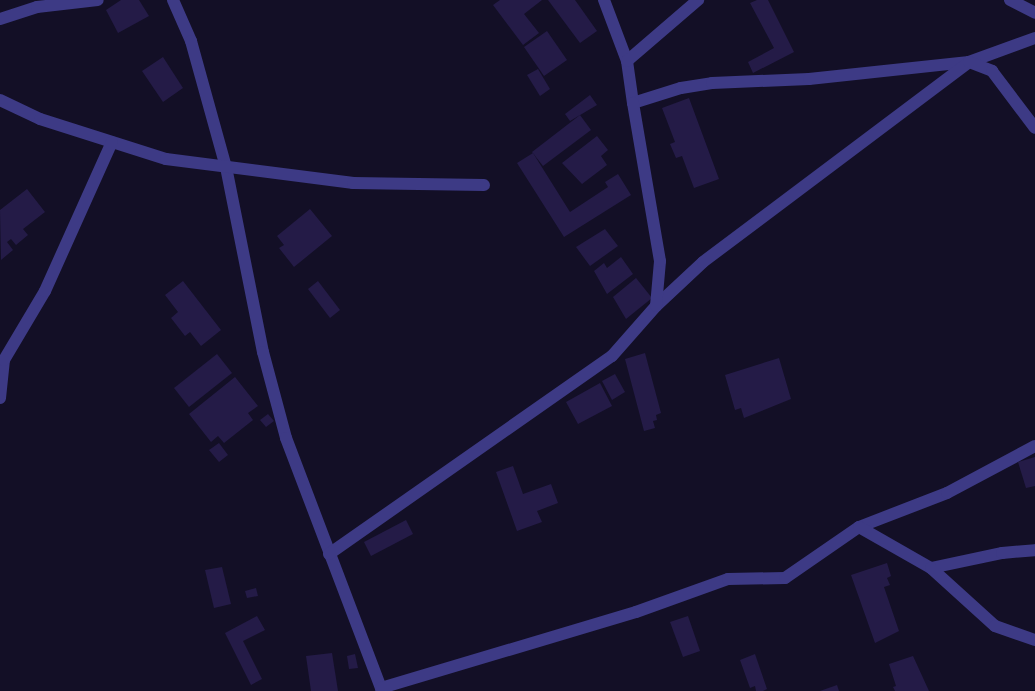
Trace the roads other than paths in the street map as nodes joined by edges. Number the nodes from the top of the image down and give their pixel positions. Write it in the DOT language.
graph roads {
  1 [pos="98,0"];
  2 [pos="173,0"];
  3 [pos="604,0"];
  4 [pos="698,0"];
  5 [pos="1010,0"];
  6 [pos="1035,13"];
  7 [pos="0,19"];
  8 [pos="1035,38"];
  9 [pos="627,61"];
  10 [pos="969,62"];
  11 [pos="0,100"];
  12 [pos="634,103"];
  13 [pos="1035,128"];
  14 [pos="112,142"];
  15 [pos="226,167"];
  16 [pos="484,185"];
  17 [pos="656,306"];
  18 [pos="0,398"];
  19 [pos="1035,446"];
  20 [pos="859,527"];
  21 [pos="1035,550"];
  22 [pos="329,554"];
  23 [pos="931,568"];
  24 [pos="1035,640"];
  25 [pos="381,689"];
  1 -- 7 [label="street"];
  2 -- 15 [label="street"];
  3 -- 9 [label="street"];
  4 -- 9 [label="street"];
  5 -- 6 [label="street"];
  8 -- 10 [label="street"];
  9 -- 12 [label="street"];
  10 -- 12 [label="street"];
  10 -- 13 [label="street"];
  10 -- 17 [label="street"];
  11 -- 14 [label="street"];
  12 -- 17 [label="street"];
  14 -- 15 [label="street"];
  14 -- 18 [label="street"];
  15 -- 16 [label="street"];
  15 -- 22 [label="street"];
  17 -- 22 [label="street"];
  19 -- 20 [label="street"];
  20 -- 23 [label="street"];
  20 -- 25 [label="street"];
  21 -- 23 [label="street"];
  22 -- 25 [label="street"];
  23 -- 24 [label="street"];
}
